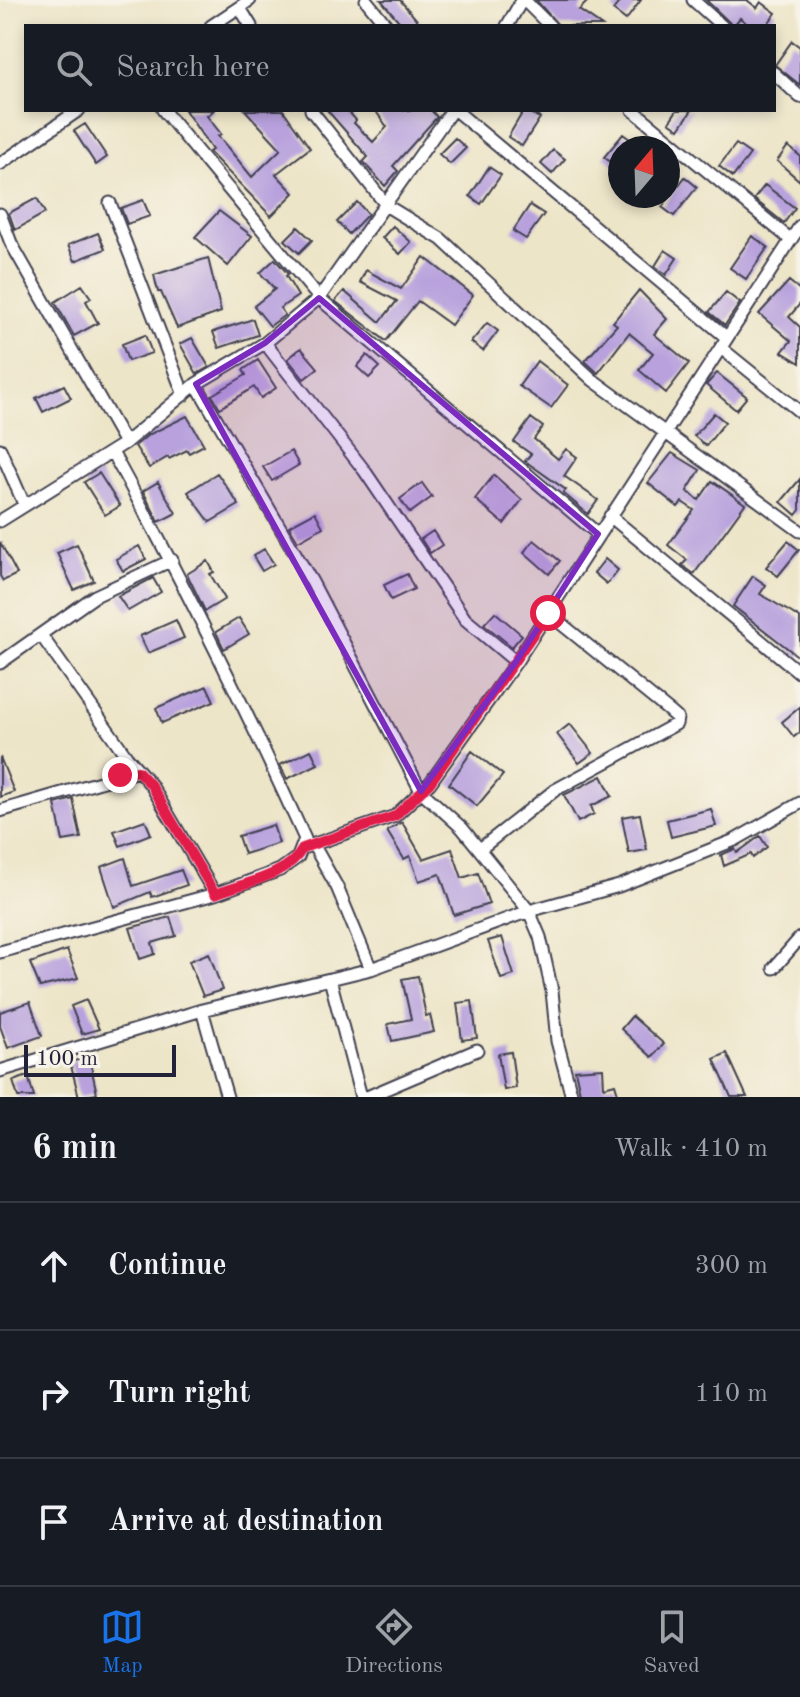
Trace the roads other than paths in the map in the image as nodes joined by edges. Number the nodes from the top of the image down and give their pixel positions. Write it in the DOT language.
graph roads {
  1 [pos="250,0"];
  2 [pos="366,0"];
  3 [pos="523,0"];
  4 [pos="693,0"];
  5 [pos="240,8"];
  6 [pos="214,24"];
  7 [pos="250,24"];
  8 [pos="385,24"];
  9 [pos="508,24"];
  10 [pos="548,24"];
  11 [pos="720,24"];
  12 [pos="776,75"];
  13 [pos="800,97"];
  14 [pos="76,112"];
  15 [pos="165,112"];
  16 [pos="313,112"];
  17 [pos="453,112"];
  18 [pos="456,112"];
  19 [pos="635,112"];
  20 [pos="0,164"];
  21 [pos="110,203"];
  22 [pos="387,206"];
  23 [pos="0,214"];
  24 [pos="800,226"];
  25 [pos="791,240"];
  26 [pos="319,298"];
  27 [pos="723,342"];
  28 [pos="265,343"];
  29 [pos="196,384"];
  30 [pos="184,395"];
  31 [pos="800,412"];
  32 [pos="666,431"];
  33 [pos="125,443"];
  34 [pos="0,449"];
  35 [pos="112,452"];
  36 [pos="24,504"];
  37 [pos="610,516"];
  38 [pos="0,521"];
  39 [pos="800,531"];
  40 [pos="598,534"];
  41 [pos="172,560"];
  42 [pos="548,613"];
  43 [pos="41,635"];
  44 [pos="516,662"];
  45 [pos="0,663"];
  46 [pos="800,673"];
  47 [pos="127,757"];
  48 [pos="138,771"];
  49 [pos="120,775"];
  50 [pos="421,791"];
  51 [pos="800,803"];
  52 [pos="0,811"];
  53 [pos="309,847"];
  54 [pos="480,849"];
  55 [pos="215,894"];
  56 [pos="529,911"];
  57 [pos="800,938"];
  58 [pos="0,952"];
  59 [pos="774,968"];
  60 [pos="371,969"];
  61 [pos="330,979"];
  62 [pos="202,1010"];
  63 [pos="477,1050"];
  64 [pos="0,1071"];
  65 [pos="227,1097"];
  66 [pos="364,1097"];
  67 [pos="572,1097"];
  1 -- 5 [label="street"];
  2 -- 8 [label="street"];
  3 -- 9 [label="street"];
  3 -- 10 [label="street"];
  4 -- 11 [label="street"];
  5 -- 6 [label="street"];
  5 -- 7 [label="street"];
  12 -- 13 [label="street"];
  14 -- 20 [label="street"];
  15 -- 26 [label="street"];
  16 -- 22 [label="street"];
  17 -- 22 [label="street"];
  18 -- 27 [label="street"];
  19 -- 25 [label="street"];
  21 -- 30 [label="street"];
  22 -- 26 [label="street"];
  22 -- 32 [label="street"];
  23 -- 33 [label="street"];
  24 -- 25 [label="street"];
  25 -- 27 [label="street"];
  26 -- 28 [label="street"];
  26 -- 40 [label="street"];
  27 -- 31 [label="street"];
  27 -- 32 [label="street"];
  28 -- 29 [label="street"];
  28 -- 44 [label="street"];
  29 -- 30 [label="street"];
  29 -- 50 [label="street"];
  30 -- 33 [label="street"];
  32 -- 37 [label="street"];
  32 -- 39 [label="street"];
  33 -- 35 [label="street"];
  34 -- 36 [label="street"];
  35 -- 36 [label="street"];
  35 -- 41 [label="street"];
  36 -- 38 [label="street"];
  37 -- 40 [label="street"];
  37 -- 46 [label="street"];
  40 -- 42 [label="street"];
  41 -- 43 [label="street"];
  41 -- 53 [label="street"];
  42 -- 44 [label="street"];
  42 -- 54 [label="street"];
  43 -- 45 [label="street"];
  43 -- 47 [label="street"];
  44 -- 50 [label="street"];
  47 -- 48 [label="street"];
  47 -- 49 [label="street"];
  48 -- 49 [label="street"];
  48 -- 55 [label="street"];
  49 -- 52 [label="street"];
  50 -- 53 [label="street"];
  50 -- 54 [label="street"];
  51 -- 56 [label="street"];
  53 -- 55 [label="street"];
  53 -- 60 [label="street"];
  54 -- 56 [label="street"];
  55 -- 58 [label="street"];
  56 -- 60 [label="street"];
  56 -- 67 [label="street"];
  57 -- 59 [label="street"];
  60 -- 61 [label="street"];
  61 -- 62 [label="street"];
  61 -- 66 [label="street"];
  62 -- 64 [label="street"];
  62 -- 65 [label="street"];
  63 -- 66 [label="street"];
}
